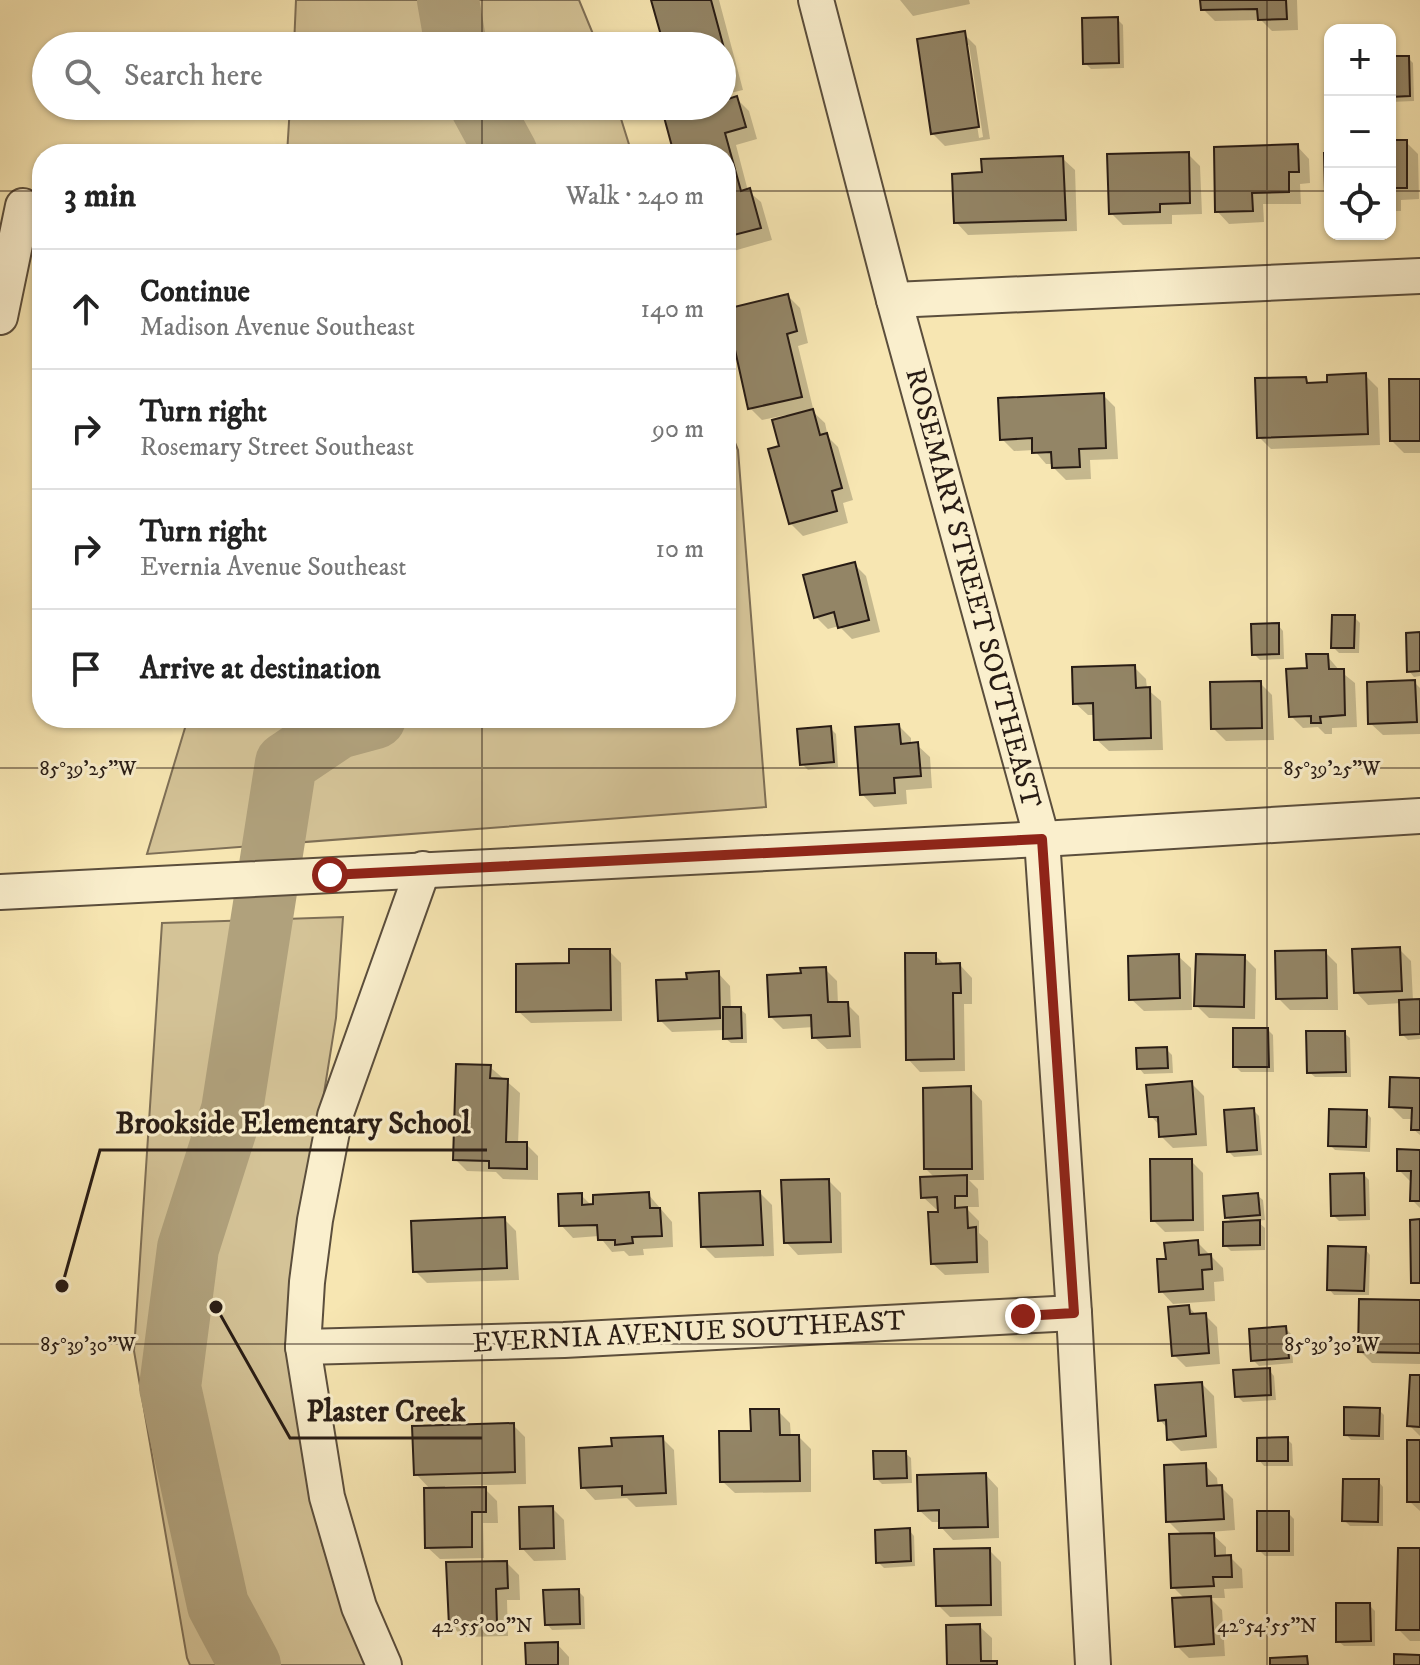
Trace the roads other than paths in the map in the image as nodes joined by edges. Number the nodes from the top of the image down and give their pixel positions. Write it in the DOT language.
graph roads {
  1 [pos="816,0"];
  2 [pos="23,206"];
  3 [pos="1420,276"];
  4 [pos="894,300"];
  5 [pos="0,317"];
  6 [pos="1420,816"];
  7 [pos="1042,839"];
  8 [pos="423,869"];
  9 [pos="0,892"];
  10 [pos="1074,1313"];
  11 [pos="303,1347"];
  12 [pos="384,1665"];
  13 [pos="1093,1665"];
  1 -- 4 [label="street, ROSEMARY STREET SOUTHEAST"];
  2 -- 5 [label="street"];
  3 -- 4 [label="street"];
  4 -- 7 [label="street, ROSEMARY STREET SOUTHEAST"];
  6 -- 7 [label="street"];
  7 -- 8 [label="street"];
  7 -- 10 [label="street, ROSEMARY STREET SOUTHEAST"];
  8 -- 9 [label="street"];
  8 -- 11 [label="street"];
  10 -- 11 [label="street, EVERNIA AVENUE SOUTHEAST"];
  10 -- 13 [label="street, ROSEMARY STREET SOUTHEAST"];
  11 -- 12 [label="street"];
}
